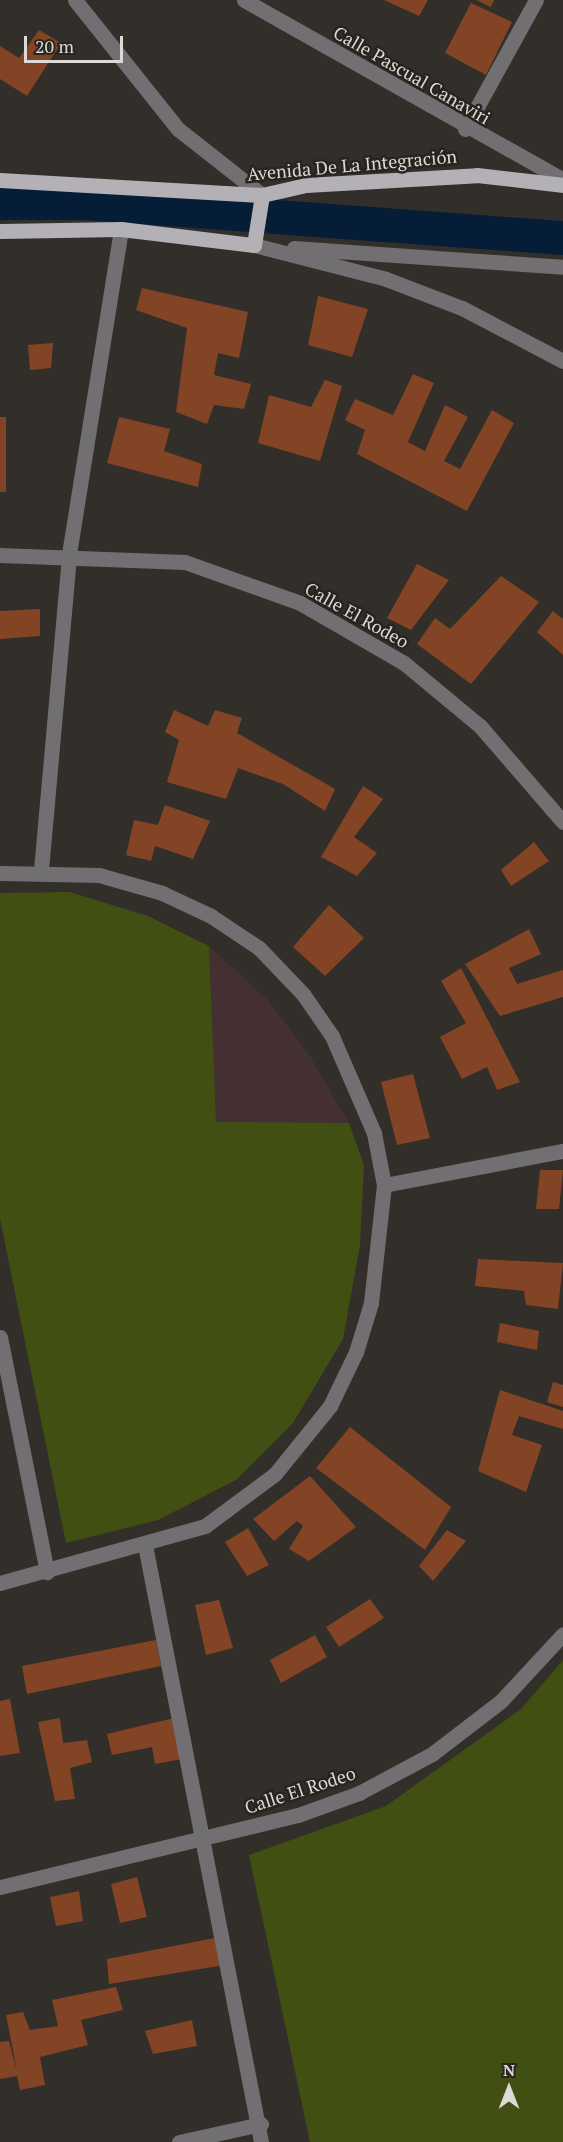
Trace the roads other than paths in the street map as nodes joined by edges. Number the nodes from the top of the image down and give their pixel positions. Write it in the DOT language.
graph roads {
  1 [pos="75,0"];
  2 [pos="244,0"];
  3 [pos="536,0"];
  4 [pos="465,129"];
  5 [pos="0,180"];
  6 [pos="563,180"];
  7 [pos="563,185"];
  8 [pos="262,195"];
  9 [pos="122,228"];
  10 [pos="0,231"];
  11 [pos="254,245"];
  12 [pos="563,267"];
  13 [pos="563,361"];
  14 [pos="69,554"];
  15 [pos="0,555"];
  16 [pos="563,822"];
  17 [pos="41,870"];
  18 [pos="0,873"];
  19 [pos="563,1150"];
  20 [pos="384,1185"];
  21 [pos="0,1338"];
  22 [pos="145,1545"];
  23 [pos="47,1572"];
  24 [pos="0,1583"];
  25 [pos="563,1634"];
  26 [pos="202,1839"];
  27 [pos="0,1887"];
  28 [pos="261,2124"];
  29 [pos="179,2142"];
  30 [pos="261,2142"];
  1 -- 8 [label="street"];
  2 -- 4 [label="street, Calle Pascual Canaviri"];
  3 -- 4 [label="street"];
  4 -- 6 [label="street, Calle Pascual Canaviri"];
  5 -- 8 [label="main road, Avenida De La Integración"];
  7 -- 8 [label="main road, Avenida De La Integración"];
  8 -- 11 [label="main road"];
  9 -- 10 [label="main road"];
  9 -- 11 [label="main road"];
  9 -- 14 [label="street"];
  11 -- 12 [label="street"];
  11 -- 13 [label="street"];
  14 -- 15 [label="street, Calle El Rodeo"];
  14 -- 16 [label="street, Calle El Rodeo"];
  14 -- 17 [label="street"];
  17 -- 18 [label="street"];
  17 -- 20 [label="street"];
  19 -- 20 [label="street"];
  20 -- 22 [label="street"];
  21 -- 23 [label="street"];
  22 -- 23 [label="street"];
  22 -- 26 [label="street"];
  23 -- 24 [label="street"];
  25 -- 26 [label="street, Calle El Rodeo"];
  26 -- 27 [label="street, Calle El Rodeo"];
  26 -- 28 [label="street"];
  28 -- 29 [label="street"];
  28 -- 30 [label="street"];
}
